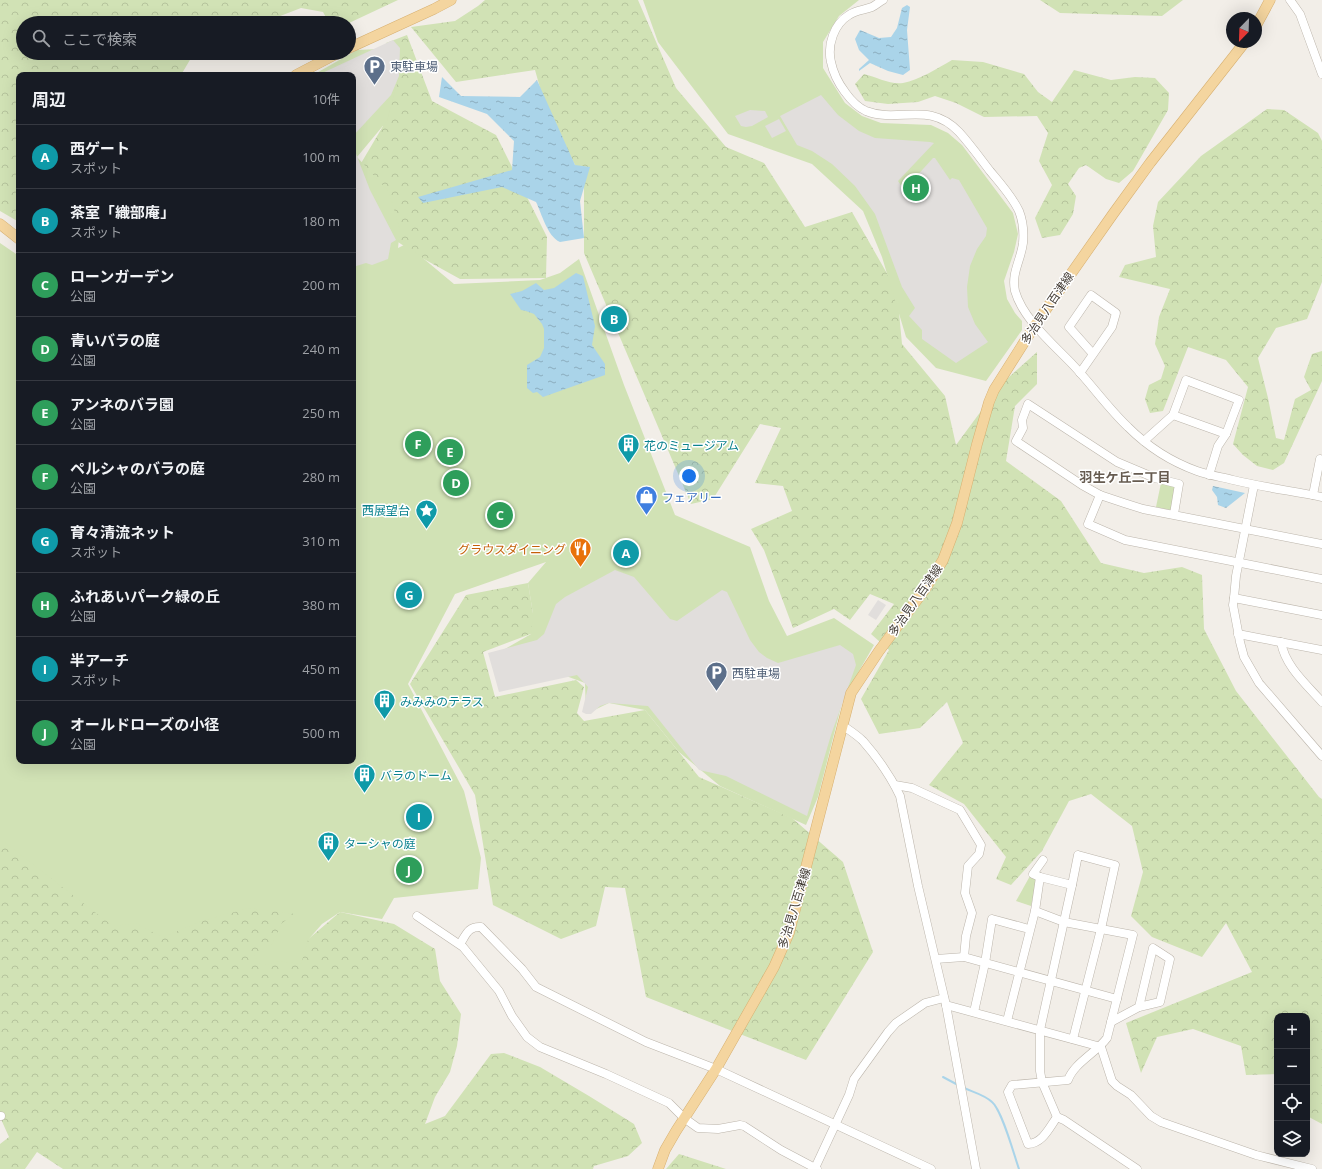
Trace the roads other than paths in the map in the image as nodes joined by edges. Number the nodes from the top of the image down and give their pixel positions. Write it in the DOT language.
graph roads {
  1 [pos="451,0"];
  2 [pos="883,0"];
  3 [pos="1270,0"];
  4 [pos="1290,0"];
  5 [pos="1262,15"];
  6 [pos="356,45"];
  7 [pos="1240,48"];
  8 [pos="325,60"];
  9 [pos="302,72"];
  10 [pos="1322,74"];
  11 [pos="0,224"];
  12 [pos="16,237"];
  13 [pos="1035,325"];
  14 [pos="1093,354"];
  15 [pos="1080,373"];
  16 [pos="1173,414"];
  17 [pos="1226,434"];
  18 [pos="1144,442"];
  19 [pos="1321,456"];
  20 [pos="1209,474"];
  21 [pos="1254,485"];
  22 [pos="1100,495"];
  23 [pos="1313,495"];
  24 [pos="1322,497"];
  25 [pos="1174,514"];
  26 [pos="1244,529"];
  27 [pos="1322,544"];
  28 [pos="1238,563"];
  29 [pos="1322,579"];
  30 [pos="1234,598"];
  31 [pos="1322,615"];
  32 [pos="1238,634"];
  33 [pos="1281,642"];
  34 [pos="1322,650"];
  35 [pos="1322,702"];
  36 [pos="842,725"];
  37 [pos="1322,756"];
  38 [pos="895,785"];
  39 [pos="1043,860"];
  40 [pos="1040,877"];
  41 [pos="1072,885"];
  42 [pos="1034,911"];
  43 [pos="418,916"];
  44 [pos="1064,922"];
  45 [pos="1029,929"];
  46 [pos="1101,929"];
  47 [pos="460,944"];
  48 [pos="964,957"];
  49 [pos="936,959"];
  50 [pos="985,963"];
  51 [pos="1019,972"];
  52 [pos="1051,981"];
  53 [pos="1086,990"];
  54 [pos="1117,999"];
  55 [pos="945,1001"];
  56 [pos="1139,1007"];
  57 [pos="974,1012"];
  58 [pos="1007,1021"];
  59 [pos="1111,1022"];
  60 [pos="1040,1030"];
  61 [pos="1073,1039"];
  62 [pos="1101,1047"];
  63 [pos="716,1069"];
  64 [pos="1042,1082"];
  65 [pos="1057,1117"];
  66 [pos="684,1118"];
  67 [pos="835,1125"];
  68 [pos="816,1168"];
  69 [pos="658,1169"];
  70 [pos="931,1169"];
  71 [pos="976,1169"];
  72 [pos="1137,1169"];
  73 [pos="1312,1169"];
  1 -- 6 [label="main road"];
  2 -- 13 [label="street"];
  3 -- 5 [label="main road"];
  4 -- 10 [label="street"];
  7 -- 13 [label="main road, 多治見八百津線"];
  8 -- 9 [label="main road"];
  11 -- 12 [label="main road"];
  13 -- 15 [label="street"];
  13 -- 36 [label="main road, 多治見八百津線"];
  14 -- 14 [label="street"];
  14 -- 15 [label="street"];
  15 -- 18 [label="street"];
  16 -- 17 [label="street"];
  16 -- 17 [label="street"];
  16 -- 18 [label="street"];
  17 -- 20 [label="street"];
  18 -- 20 [label="street"];
  19 -- 23 [label="street"];
  20 -- 21 [label="street"];
  21 -- 23 [label="street"];
  21 -- 26 [label="street"];
  22 -- 25 [label="street"];
  22 -- 25 [label="street"];
  22 -- 28 [label="street"];
  23 -- 24 [label="street"];
  25 -- 26 [label="street"];
  26 -- 27 [label="street"];
  26 -- 28 [label="street"];
  28 -- 29 [label="street"];
  28 -- 30 [label="street"];
  30 -- 31 [label="street"];
  30 -- 32 [label="street"];
  32 -- 33 [label="street"];
  32 -- 37 [label="street"];
  33 -- 34 [label="street"];
  33 -- 35 [label="street"];
  36 -- 38 [label="street"];
  36 -- 63 [label="main road, 多治見八百津線"];
  38 -- 48 [label="street"];
  38 -- 49 [label="street"];
  39 -- 40 [label="street"];
  40 -- 41 [label="street"];
  40 -- 42 [label="street"];
  41 -- 44 [label="street"];
  41 -- 46 [label="street"];
  42 -- 44 [label="street"];
  42 -- 45 [label="street"];
  43 -- 47 [label="street"];
  44 -- 46 [label="street"];
  44 -- 52 [label="street"];
  45 -- 50 [label="street"];
  45 -- 51 [label="street"];
  46 -- 53 [label="street"];
  46 -- 54 [label="street"];
  47 -- 63 [label="street"];
  47 -- 66 [label="street"];
  48 -- 49 [label="street"];
  48 -- 50 [label="street"];
  49 -- 55 [label="street"];
  50 -- 51 [label="street"];
  50 -- 57 [label="street"];
  51 -- 52 [label="street"];
  51 -- 58 [label="street"];
  52 -- 53 [label="street"];
  52 -- 60 [label="street"];
  53 -- 54 [label="street"];
  53 -- 61 [label="street"];
  54 -- 59 [label="street"];
  55 -- 57 [label="street"];
  55 -- 67 [label="street"];
  55 -- 71 [label="street"];
  56 -- 56 [label="street"];
  56 -- 59 [label="street"];
  57 -- 58 [label="street"];
  58 -- 60 [label="street"];
  59 -- 62 [label="street"];
  60 -- 61 [label="street"];
  60 -- 64 [label="street"];
  61 -- 62 [label="street"];
  62 -- 64 [label="street"];
  62 -- 73 [label="street"];
  63 -- 66 [label="main road, 多治見八百津線"];
  63 -- 67 [label="street"];
  64 -- 65 [label="street"];
  64 -- 65 [label="street"];
  65 -- 72 [label="street"];
  66 -- 68 [label="street"];
  66 -- 69 [label="main road, 多治見八百津線"];
  67 -- 68 [label="street"];
  67 -- 70 [label="street"];
}
